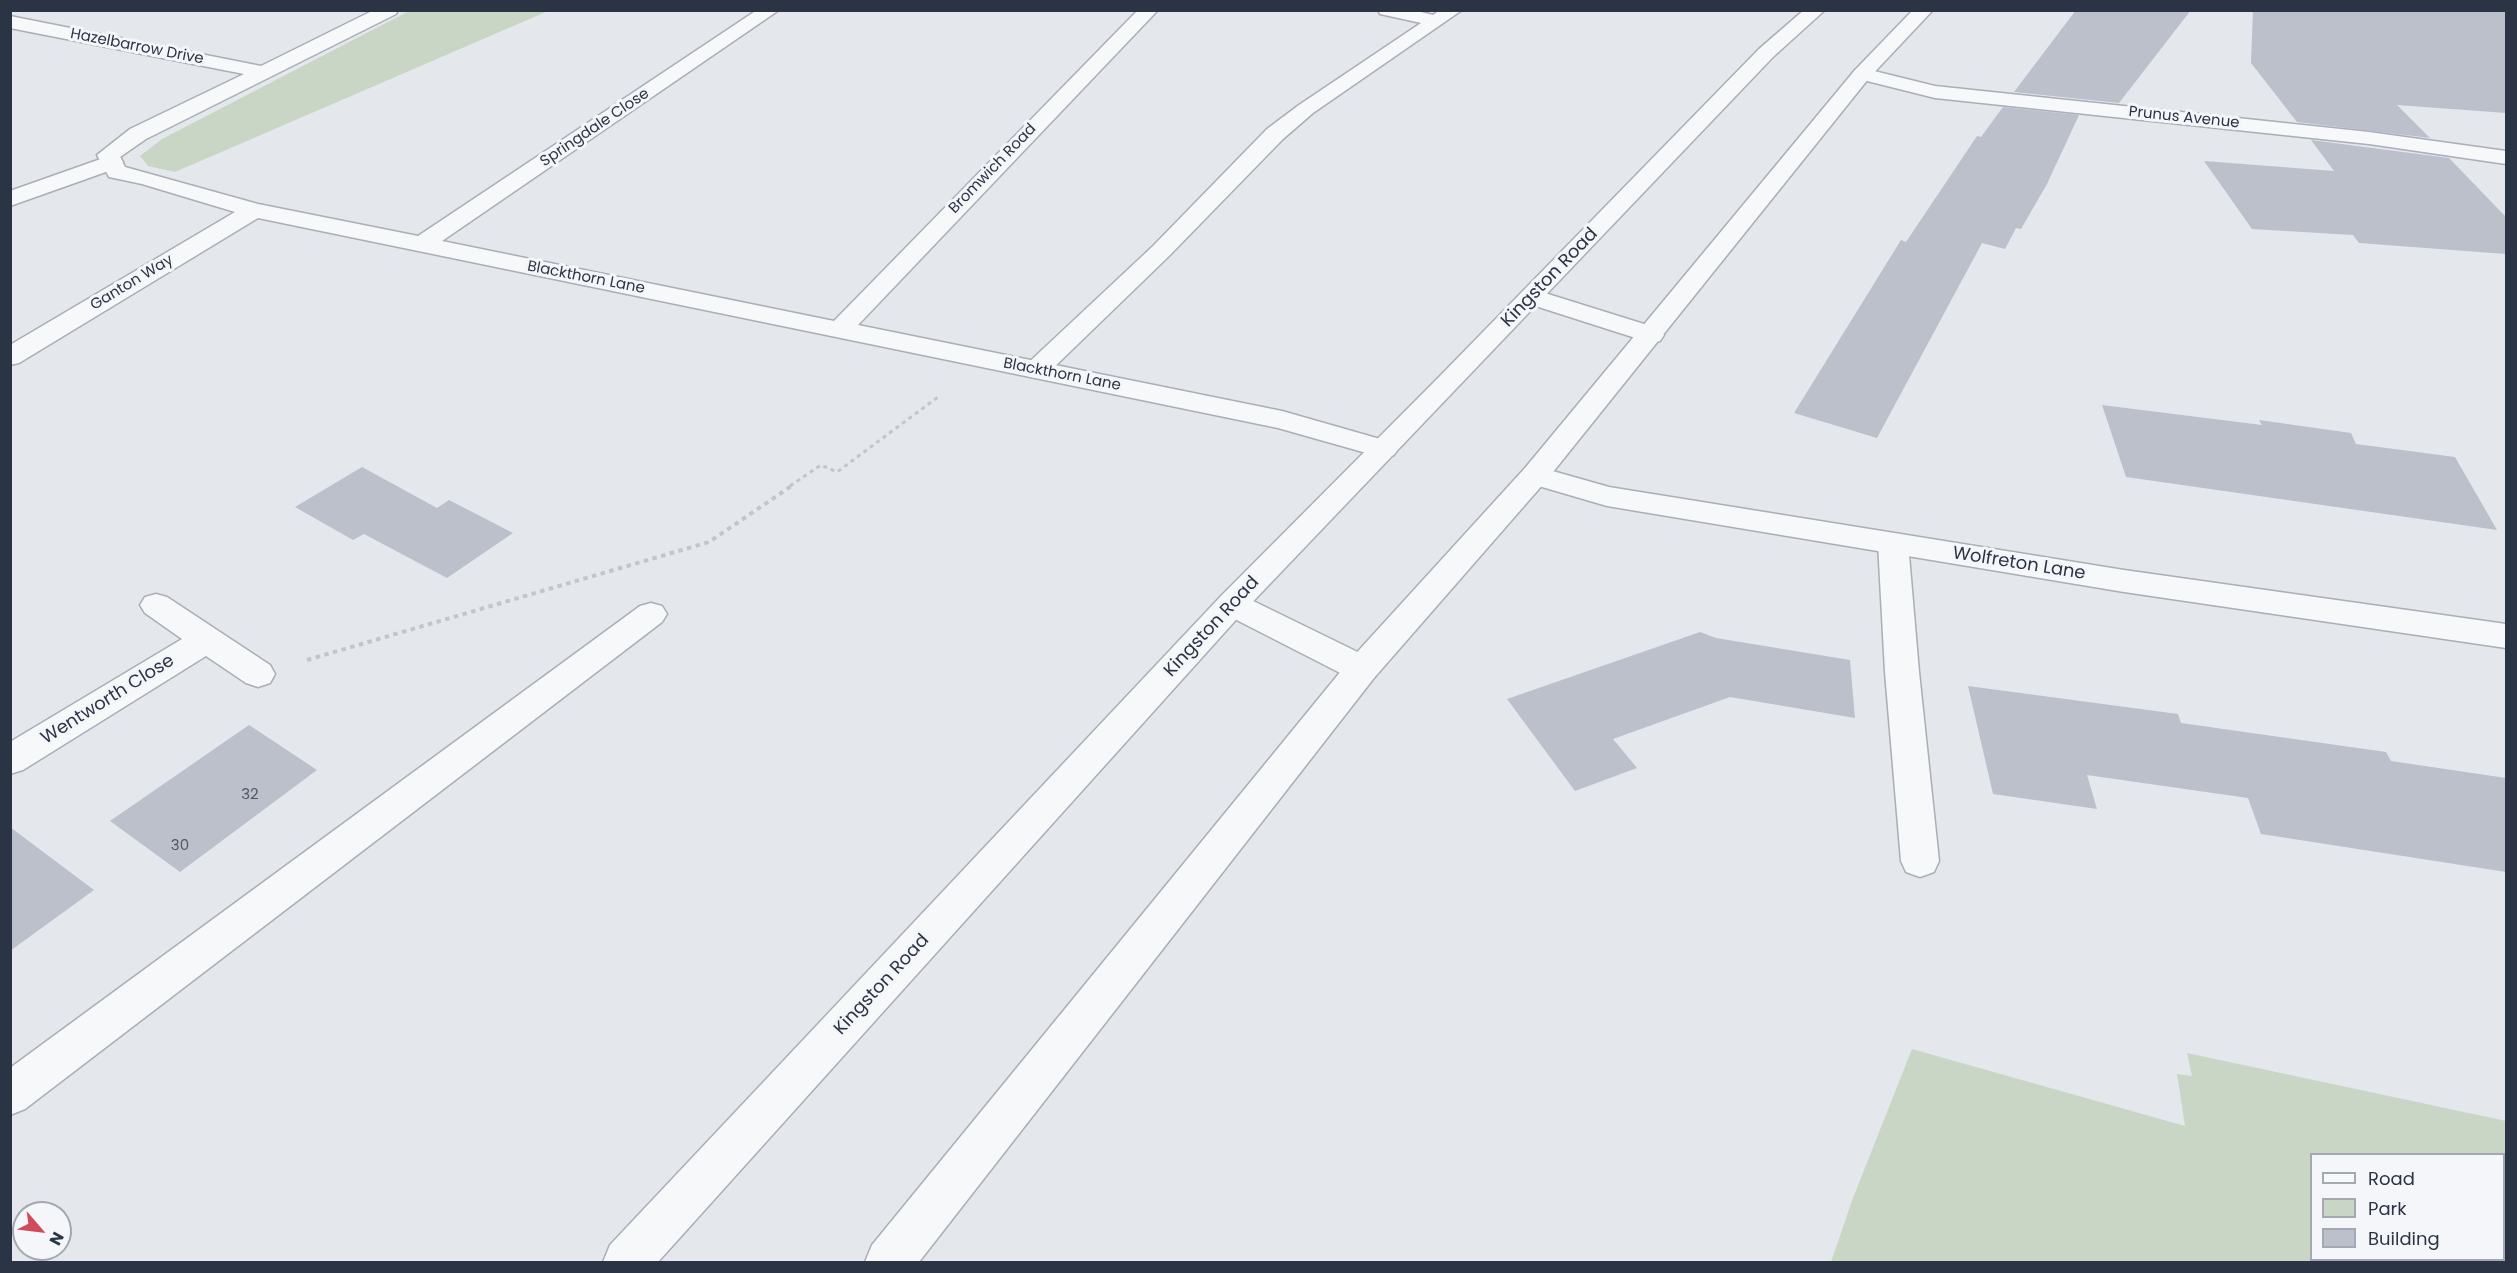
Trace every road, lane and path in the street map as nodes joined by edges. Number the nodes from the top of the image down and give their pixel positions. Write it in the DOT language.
graph roads {
  1 [pos="389,10"];
  2 [pos="770,10"];
  3 [pos="1149,10"];
  4 [pos="1388,10"];
  5 [pos="1816,10"];
  6 [pos="1924,10"];
  7 [pos="1444,16"];
  8 [pos="10,22"];
  9 [pos="263,72"];
  10 [pos="1862,74"];
  11 [pos="2506,158"];
  12 [pos="112,162"];
  13 [pos="10,199"];
  14 [pos="254,210"];
  15 [pos="421,245"];
  16 [pos="1532,297"];
  17 [pos="839,330"];
  18 [pos="1651,335"];
  19 [pos="10,357"];
  20 [pos="987,361"];
  21 [pos="1036,370"];
  22 [pos="1384,449"];
  23 [pos="1535,475"];
  24 [pos="1893,543"];
  25 [pos="156,604"];
  26 [pos="1232,604"];
  27 [pos="651,614"];
  28 [pos="2506,636"];
  29 [pos="206,640"];
  30 [pos="1362,669"];
  31 [pos="258,674"];
  32 [pos="10,760"];
  33 [pos="1920,861"];
  34 [pos="10,1094"];
  35 [pos="627,1263"];
  36 [pos="889,1263"];
  1 -- 9 [label="street"];
  2 -- 15 [label="street, Springdale Close"];
  3 -- 17 [label="street, Bromwich Road"];
  4 -- 7 [label="street"];
  5 -- 16 [label="street, Kingston Road"];
  6 -- 10 [label="street"];
  7 -- 21 [label="street"];
  8 -- 9 [label="street, Hazelbarrow Drive"];
  9 -- 12 [label="street"];
  10 -- 11 [label="street, Prunus Avenue"];
  10 -- 18 [label="street"];
  12 -- 13 [label="street"];
  12 -- 14 [label="street, Blackthorn Lane"];
  14 -- 15 [label="street, Blackthorn Lane"];
  14 -- 19 [label="street, Ganton Way"];
  15 -- 17 [label="street, Blackthorn Lane"];
  16 -- 18 [label="street"];
  16 -- 22 [label="street, Kingston Road"];
  17 -- 20 [label="street, Blackthorn Lane"];
  18 -- 23 [label="street"];
  20 -- 21 [label="street, Blackthorn Lane"];
  20 -- 31 [label="path"];
  21 -- 22 [label="street, Blackthorn Lane"];
  22 -- 26 [label="street, Kingston Road"];
  23 -- 24 [label="street, Wolfreton Lane"];
  23 -- 30 [label="street"];
  24 -- 28 [label="street, Wolfreton Lane"];
  24 -- 33 [label="street"];
  25 -- 29 [label="street"];
  26 -- 30 [label="street"];
  26 -- 35 [label="street, Kingston Road"];
  27 -- 34 [label="street"];
  29 -- 31 [label="street"];
  29 -- 32 [label="street, Wentworth Close"];
  30 -- 36 [label="street"];
}
